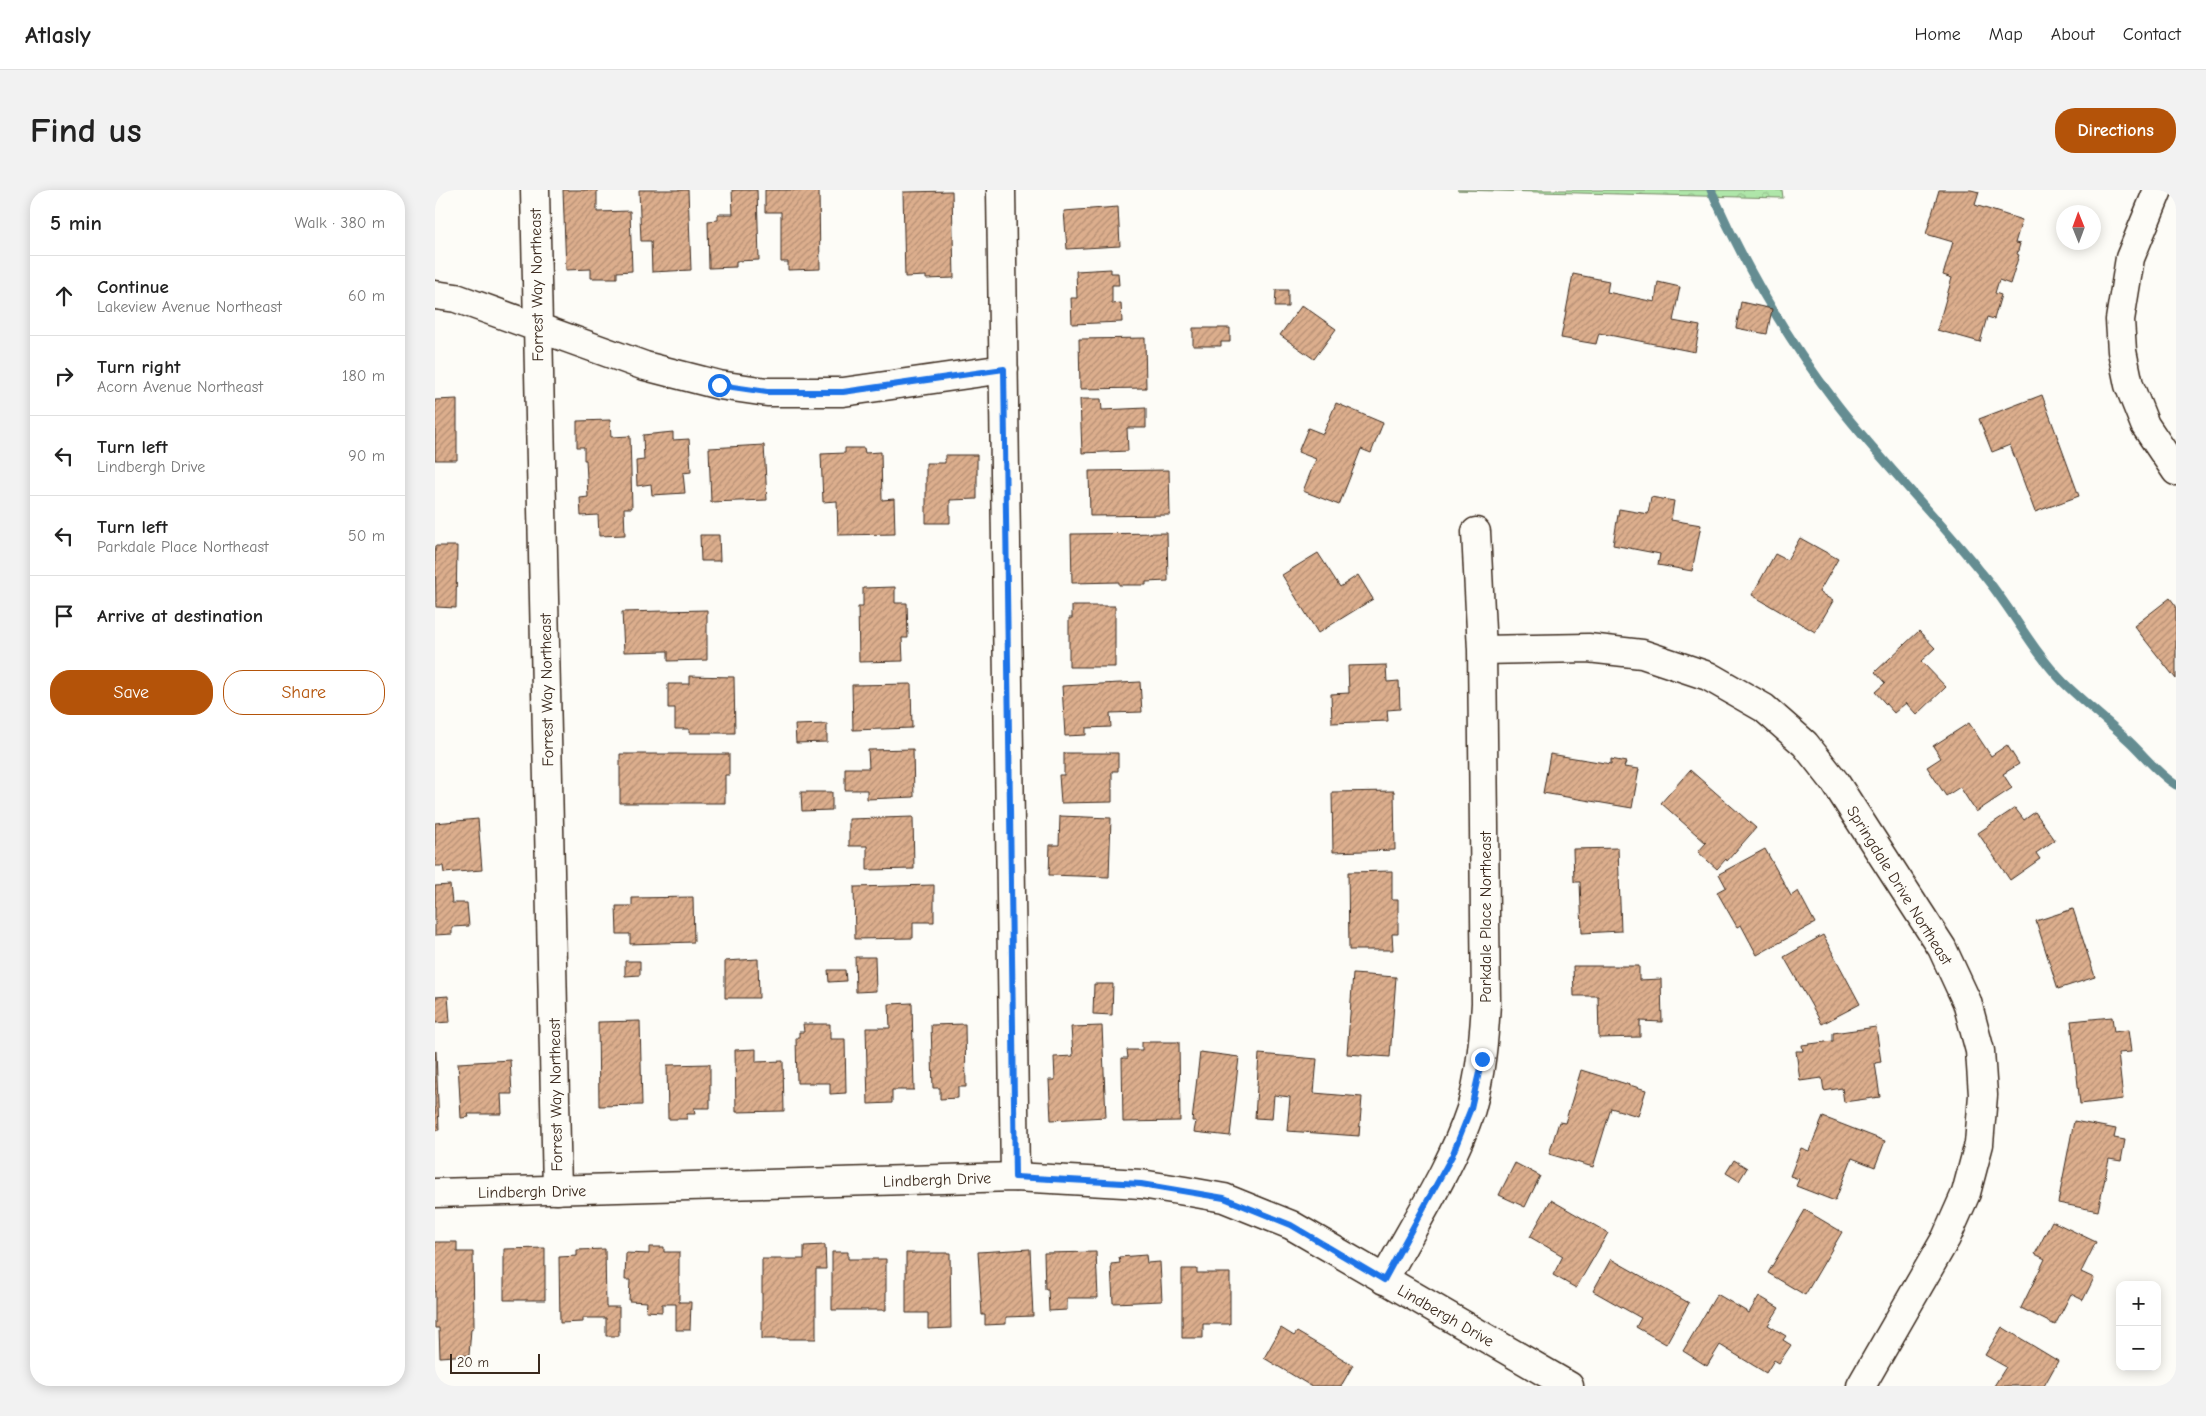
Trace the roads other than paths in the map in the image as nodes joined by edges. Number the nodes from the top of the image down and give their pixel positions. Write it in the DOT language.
graph roads {
  1 [pos="535,190"];
  2 [pos="1001,190"];
  3 [pos="2158,190"];
  4 [pos="435,295"];
  5 [pos="537,327"];
  6 [pos="1004,369"];
  7 [pos="2176,471"];
  8 [pos="1476,532"];
  9 [pos="1482,650"];
  10 [pos="1015,1177"];
  11 [pos="557,1190"];
  12 [pos="435,1193"];
  13 [pos="1384,1280"];
  14 [pos="1569,1386"];
  15 [pos="1861,1386"];
  1 -- 5 [label="street, Forrest Way Northeast"];
  2 -- 6 [label="street"];
  3 -- 7 [label="street"];
  4 -- 5 [label="street"];
  5 -- 6 [label="street"];
  5 -- 11 [label="street, Forrest Way Northeast"];
  6 -- 10 [label="street"];
  8 -- 9 [label="street, Parkdale Place Northeast"];
  9 -- 13 [label="street, Parkdale Place Northeast"];
  9 -- 15 [label="street, Springdale Drive Northeast"];
  10 -- 11 [label="street, Lindbergh Drive"];
  10 -- 13 [label="street, Lindbergh Drive"];
  11 -- 12 [label="street, Lindbergh Drive"];
  13 -- 14 [label="street, Lindbergh Drive"];
}
